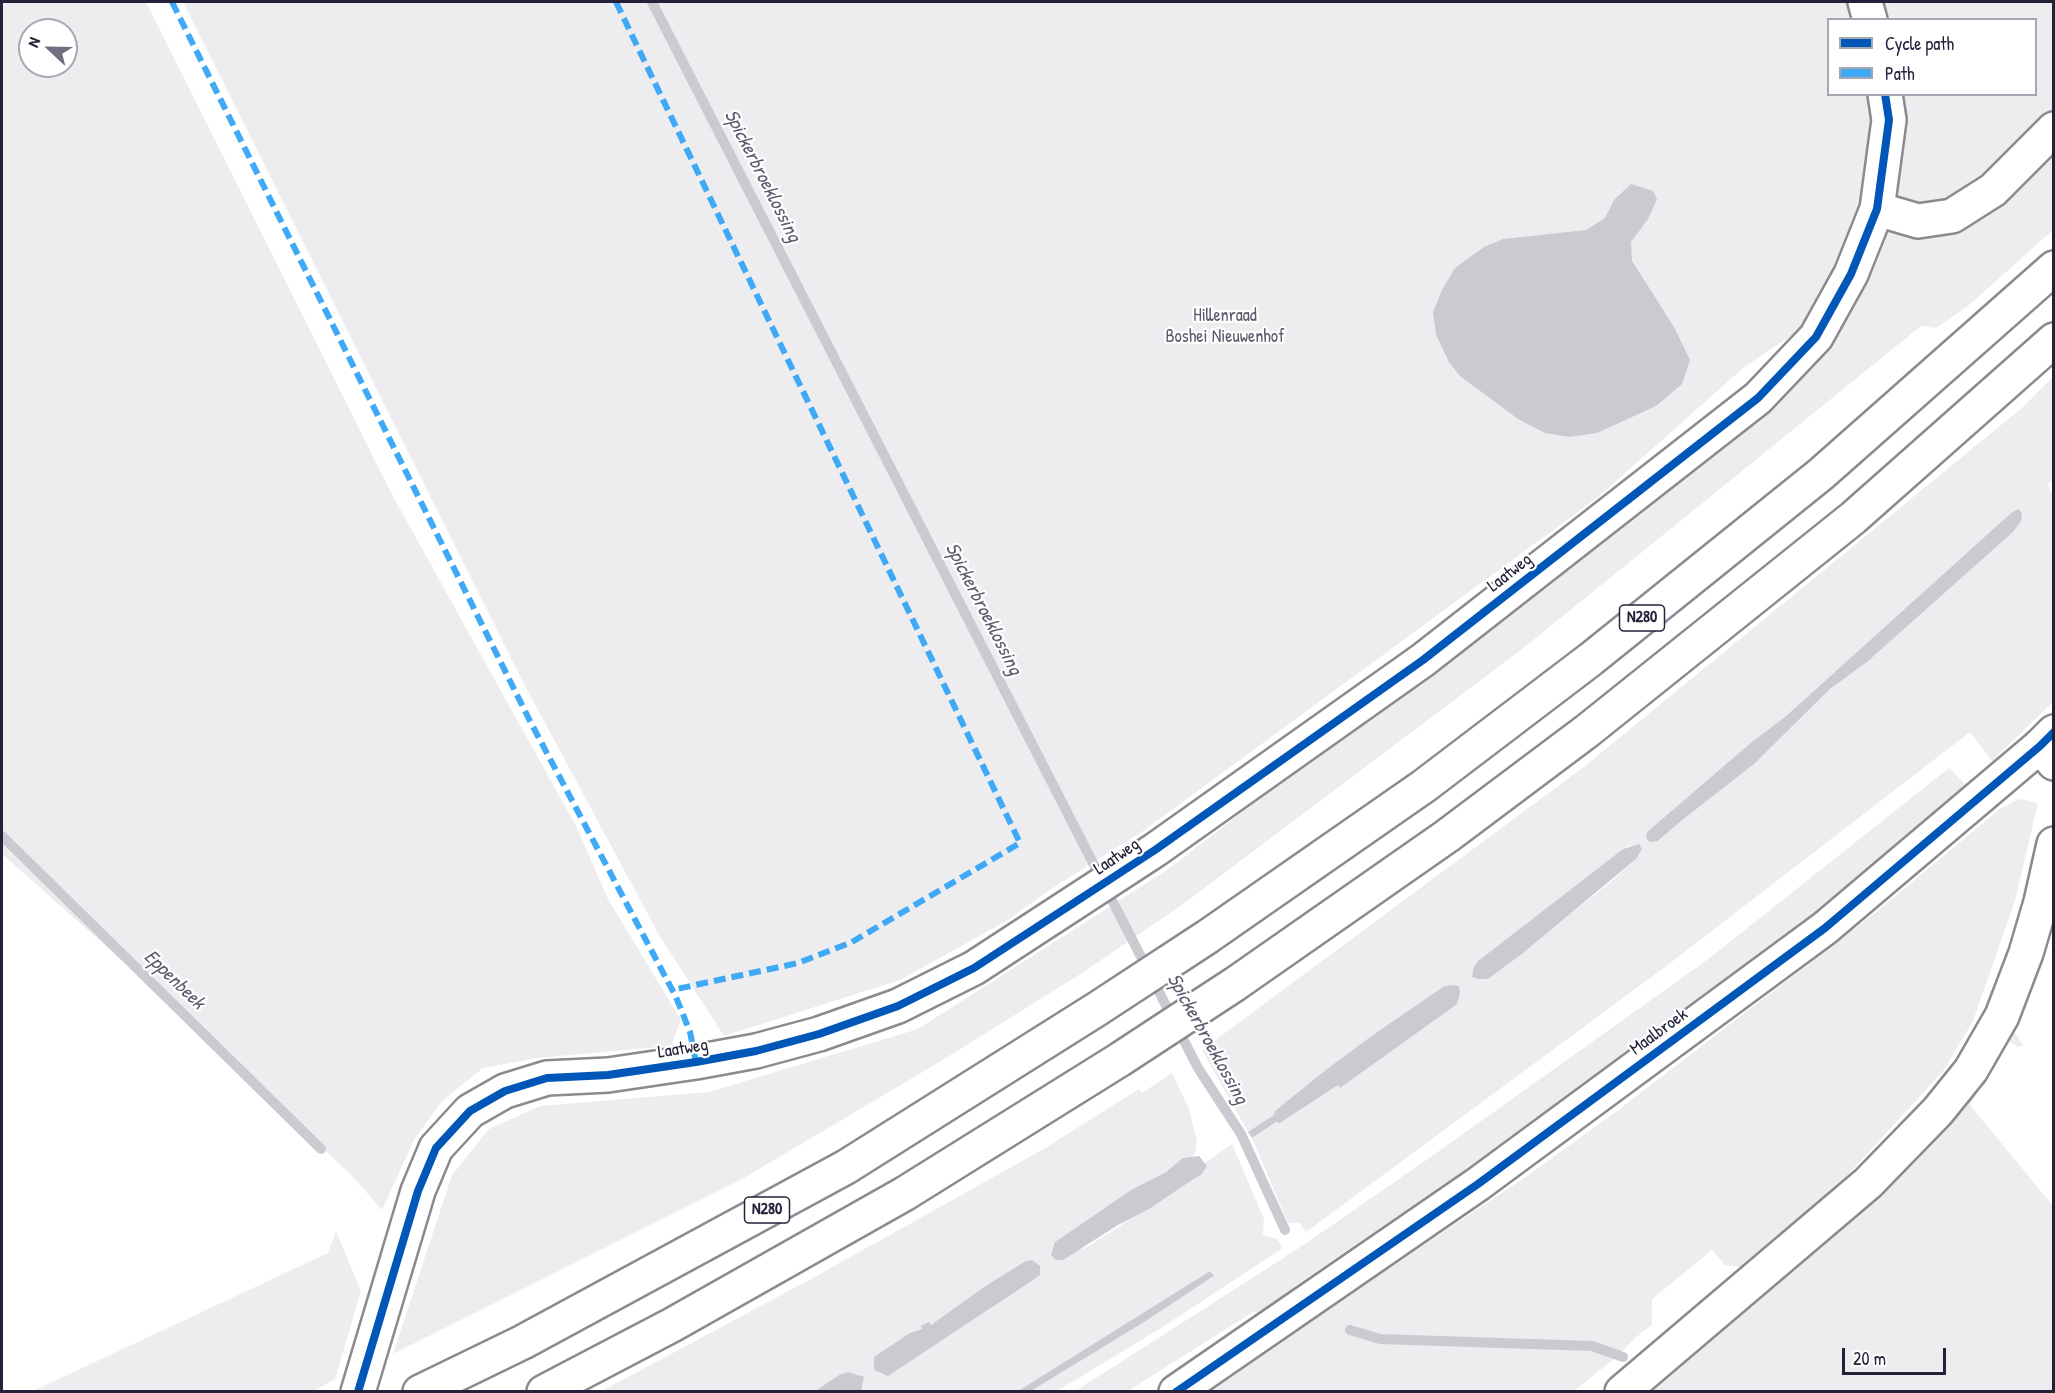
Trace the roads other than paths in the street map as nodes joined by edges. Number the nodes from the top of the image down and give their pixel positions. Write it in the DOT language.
graph roads {
  1 [pos="1865,2"];
  2 [pos="1869,18"];
  3 [pos="1885,96"];
  4 [pos="2054,129"];
  5 [pos="1877,210"];
  6 [pos="2054,268"];
  7 [pos="2054,340"];
  8 [pos="2049,747"];
  9 [pos="2054,844"];
  10 [pos="423,1391"];
  11 [pos="358,1392"];
  12 [pos="544,1392"];
  13 [pos="1176,1392"];
  14 [pos="1622,1392"];
  1 -- 2 [label="main road"];
  3 -- 5 [label="main road, Laatweg"];
  4 -- 5 [label="main road"];
  5 -- 11 [label="main road, Laatweg"];
  6 -- 10 [label="main road, N280"];
  7 -- 12 [label="main road"];
  8 -- 13 [label="main road, Maalbroek"];
  9 -- 14 [label="main road"];
}
